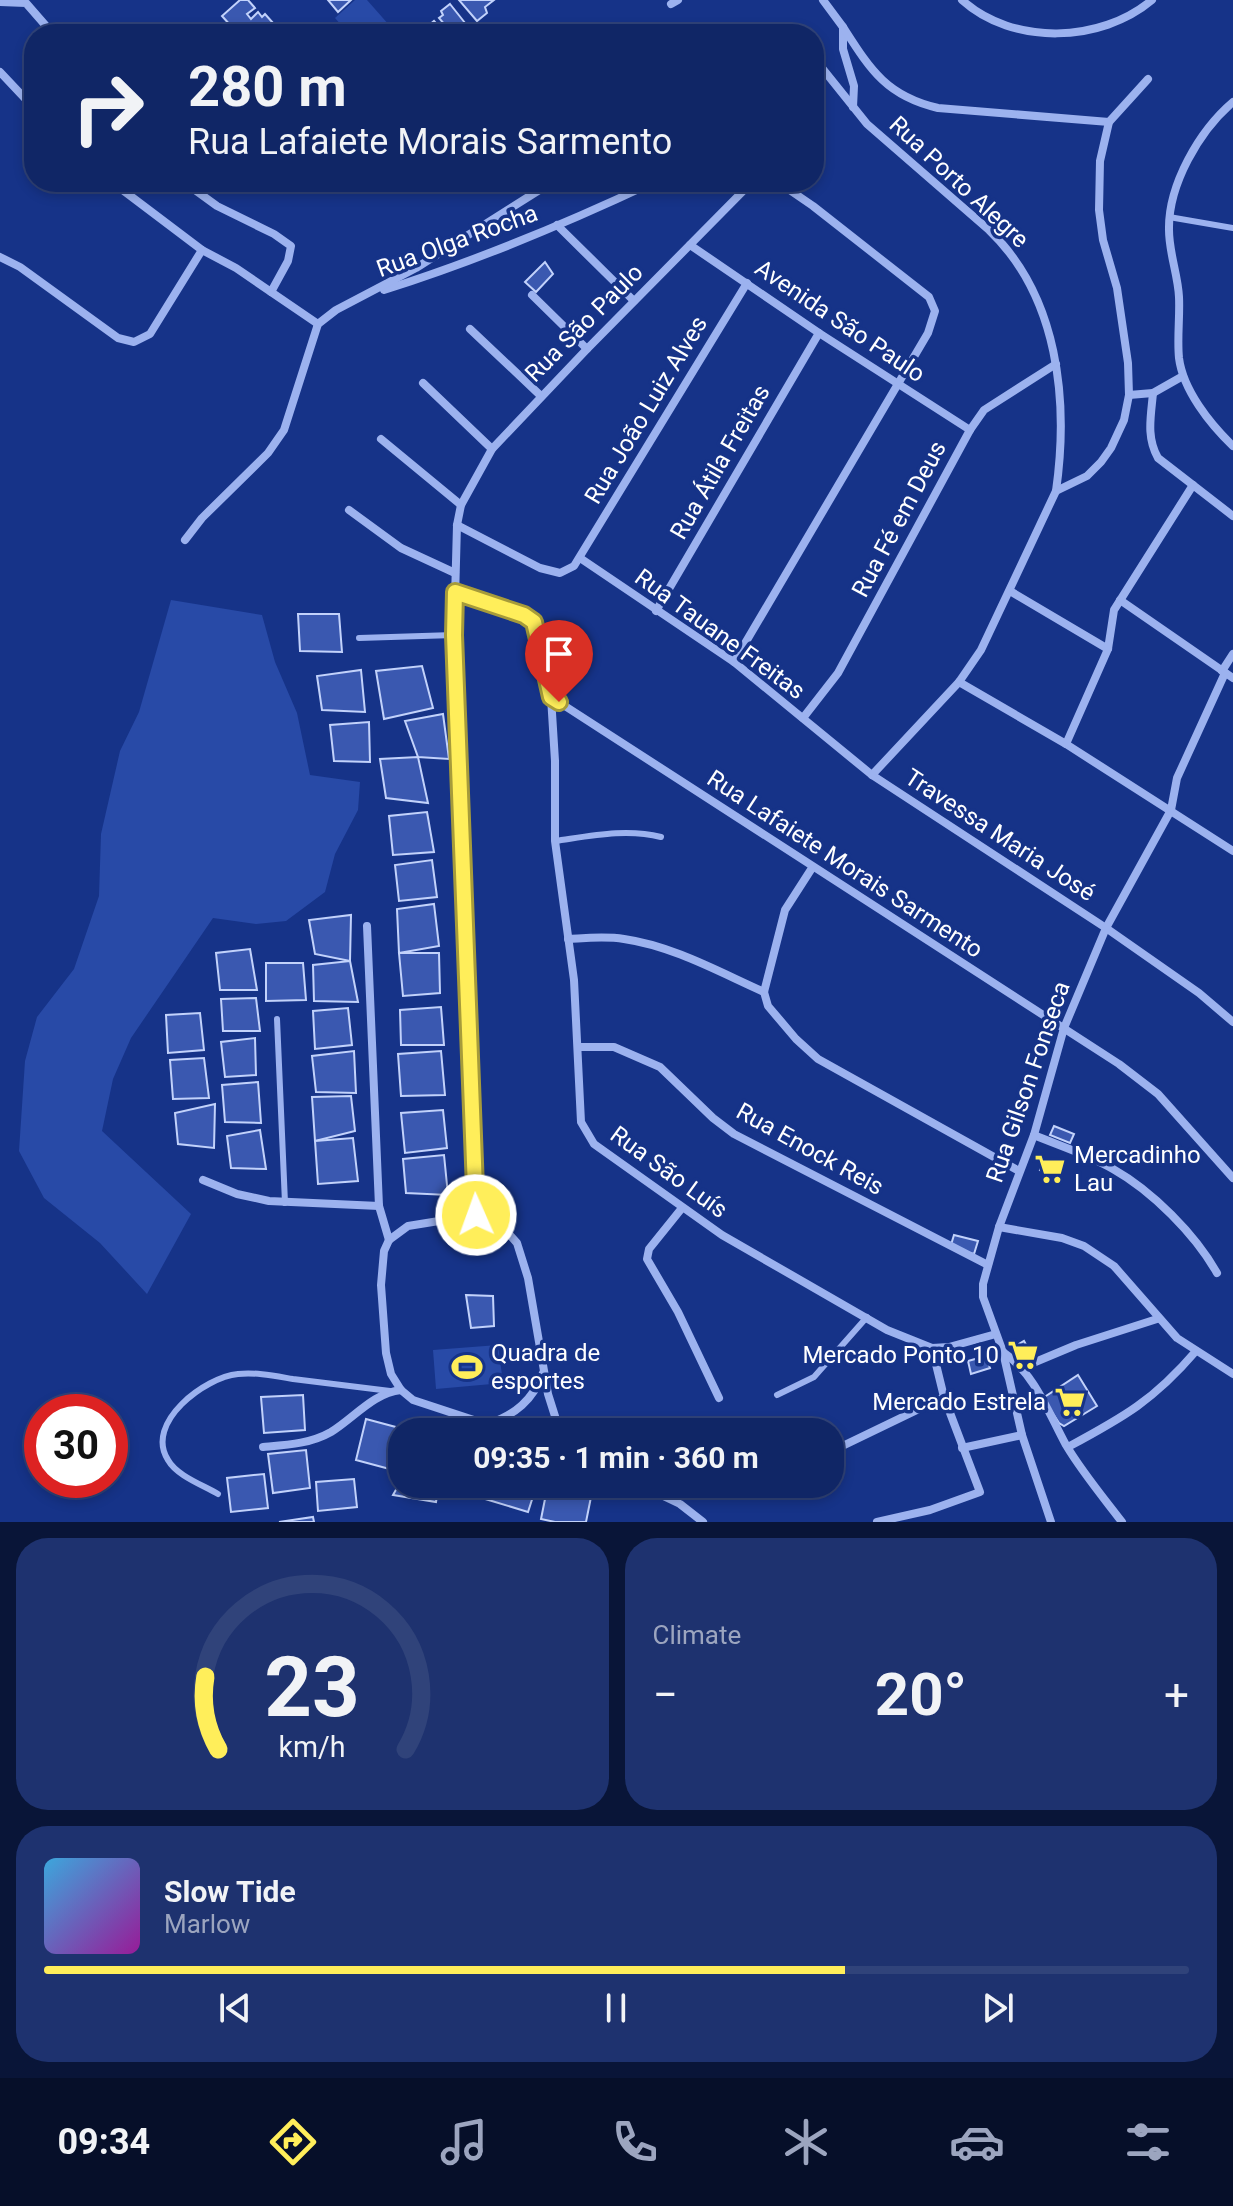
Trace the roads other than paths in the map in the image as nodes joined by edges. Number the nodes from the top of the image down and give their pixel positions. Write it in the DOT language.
graph roads {
  1 [pos="823,0"];
  2 [pos="962,0"];
  3 [pos="1152,0"];
  4 [pos="0,2"];
  5 [pos="35,4"];
  6 [pos="47,24"];
  7 [pos="843,27"];
  8 [pos="824,71"];
  9 [pos="0,72"];
  10 [pos="1148,79"];
  11 [pos="24,97"];
  12 [pos="1230,104"];
  13 [pos="853,108"];
  14 [pos="1109,122"];
  15 [pos="125,192"];
  16 [pos="198,192"];
  17 [pos="536,192"];
  18 [pos="631,192"];
  19 [pos="742,192"];
  20 [pos="793,192"];
  21 [pos="1169,217"];
  22 [pos="557,225"];
  23 [pos="1233,228"];
  24 [pos="690,245"];
  25 [pos="202,250"];
  26 [pos="0,257"];
  27 [pos="747,283"];
  28 [pos="271,292"];
  29 [pos="532,295"];
  30 [pos="362,297"];
  31 [pos="634,301"];
  32 [pos="318,324"];
  33 [pos="470,329"];
  34 [pos="819,333"];
  35 [pos="587,349"];
  36 [pos="1056,364"];
  37 [pos="1183,376"];
  38 [pos="423,383"];
  39 [pos="898,384"];
  40 [pos="1153,393"];
  41 [pos="1129,395"];
  42 [pos="541,396"];
  43 [pos="970,430"];
  44 [pos="381,439"];
  45 [pos="1233,446"];
  46 [pos="492,449"];
  47 [pos="1193,485"];
  48 [pos="1056,491"];
  49 [pos="461,505"];
  50 [pos="349,510"];
  51 [pos="1233,516"];
  52 [pos="457,525"];
  53 [pos="185,540"];
  54 [pos="580,558"];
  55 [pos="455,573"];
  56 [pos="1010,591"];
  57 [pos="455,592"];
  58 [pos="1120,600"];
  59 [pos="656,611"];
  60 [pos="454,635"];
  61 [pos="359,638"];
  62 [pos="1108,649"];
  63 [pos="1233,654"];
  64 [pos="734,662"];
  65 [pos="1227,674"];
  66 [pos="959,682"];
  67 [pos="551,697"];
  68 [pos="803,718"];
  69 [pos="1066,744"];
  70 [pos="872,775"];
  71 [pos="1171,810"];
  72 [pos="661,837"];
  73 [pos="555,841"];
  74 [pos="1233,851"];
  75 [pos="812,868"];
  76 [pos="367,926"];
  77 [pos="1106,928"];
  78 [pos="568,939"];
  79 [pos="764,992"];
  80 [pos="277,1019"];
  81 [pos="1233,1022"];
  82 [pos="1064,1028"];
  83 [pos="578,1047"];
  84 [pos="1034,1135"];
  85 [pos="1019,1171"];
  86 [pos="1233,1178"];
  87 [pos="203,1180"];
  88 [pos="285,1203"];
  89 [pos="379,1206"];
  90 [pos="682,1208"];
  91 [pos="476,1215"];
  92 [pos="999,1227"];
  93 [pos="389,1240"];
  94 [pos="988,1265"];
  95 [pos="1217,1273"];
  96 [pos="867,1317"];
  97 [pos="1157,1319"];
  98 [pos="996,1334"];
  99 [pos="932,1348"];
  100 [pos="1196,1351"];
  101 [pos="1003,1352"];
  102 [pos="1021,1368"];
  103 [pos="544,1369"];
  104 [pos="1233,1374"];
  105 [pos="401,1390"];
  106 [pos="390,1391"];
  107 [pos="777,1395"];
  108 [pos="944,1397"];
  109 [pos="719,1398"];
  110 [pos="467,1418"];
  111 [pos="505,1418"];
  112 [pos="556,1418"];
  113 [pos="1022,1435"];
  114 [pos="844,1445"];
  115 [pos="263,1447"];
  116 [pos="1068,1447"];
  117 [pos="962,1448"];
  118 [pos="218,1494"];
  119 [pos="667,1498"];
  120 [pos="703,1522"];
  121 [pos="877,1522"];
  122 [pos="1051,1522"];
  123 [pos="1122,1522"];
  1 -- 7 [label="street"];
  2 -- 3 [label="street"];
  4 -- 5 [label="street"];
  5 -- 6 [label="street"];
  7 -- 13 [label="street"];
  7 -- 14 [label="street"];
  8 -- 13 [label="street, Rua Porto Alegre"];
  9 -- 11 [label="street"];
  10 -- 14 [label="street"];
  12 -- 21 [label="street"];
  13 -- 36 [label="street, Rua Porto Alegre"];
  14 -- 41 [label="street"];
  15 -- 25 [label="street"];
  16 -- 28 [label="street"];
  17 -- 30 [label="street"];
  18 -- 22 [label="street, Rua Olga Rocha"];
  19 -- 24 [label="street, Rua São Paulo"];
  20 -- 39 [label="street"];
  21 -- 23 [label="lane"];
  21 -- 37 [label="street"];
  22 -- 30 [label="street, Rua Olga Rocha"];
  22 -- 31 [label="street"];
  24 -- 27 [label="street, Avenida São Paulo"];
  24 -- 31 [label="street, Rua São Paulo"];
  25 -- 26 [label="street"];
  25 -- 28 [label="street"];
  27 -- 34 [label="street, Avenida São Paulo"];
  27 -- 54 [label="street, Rua João Luiz Alves"];
  28 -- 32 [label="street"];
  29 -- 35 [label="street"];
  30 -- 32 [label="street"];
  31 -- 35 [label="street, Rua São Paulo"];
  32 -- 53 [label="street"];
  33 -- 42 [label="street"];
  34 -- 39 [label="street, Avenida São Paulo"];
  34 -- 59 [label="street, Rua Átila Freitas"];
  35 -- 42 [label="street, Rua São Paulo"];
  36 -- 43 [label="street, Rua Fé em Deus"];
  36 -- 48 [label="street, Rua Porto Alegre"];
  37 -- 40 [label="street"];
  37 -- 45 [label="street"];
  38 -- 46 [label="street"];
  39 -- 43 [label="street, Avenida São Paulo"];
  39 -- 64 [label="street"];
  40 -- 41 [label="street"];
  40 -- 47 [label="street"];
  41 -- 48 [label="street"];
  42 -- 46 [label="street, Rua São Paulo"];
  43 -- 68 [label="street, Rua Fé em Deus"];
  44 -- 49 [label="street"];
  46 -- 49 [label="street, Rua São Paulo"];
  47 -- 51 [label="street"];
  47 -- 58 [label="street"];
  48 -- 56 [label="street, Rua Porto Alegre"];
  49 -- 52 [label="street, Rua São Paulo"];
  50 -- 55 [label="street"];
  52 -- 54 [label="street"];
  52 -- 55 [label="street, Rua São Paulo"];
  54 -- 59 [label="street, Rua Tauane Freitas"];
  55 -- 57 [label="street, Rua São Paulo"];
  56 -- 62 [label="street"];
  56 -- 66 [label="street, Rua Porto Alegre"];
  57 -- 60 [label="street, Rua São Paulo"];
  57 -- 67 [label="street"];
  58 -- 62 [label="street"];
  58 -- 65 [label="street"];
  59 -- 64 [label="street, Rua Tauane Freitas"];
  60 -- 61 [label="lane"];
  60 -- 91 [label="street, Rua São Paulo"];
  62 -- 69 [label="street"];
  63 -- 65 [label="street, Rua Gilson Fonseca"];
  64 -- 68 [label="street, Rua Tauane Freitas"];
  65 -- 71 [label="street, Rua Gilson Fonseca"];
  66 -- 69 [label="street"];
  66 -- 70 [label="street, Rua Porto Alegre"];
  67 -- 73 [label="street, Rua São Luís"];
  67 -- 75 [label="street, Rua Lafaiete Morais Sarmento"];
  68 -- 70 [label="street, Rua Tauane Freitas"];
  69 -- 71 [label="street"];
  70 -- 77 [label="street, Travessa Maria José"];
  71 -- 74 [label="street"];
  71 -- 77 [label="street, Rua Gilson Fonseca"];
  72 -- 73 [label="lane"];
  73 -- 78 [label="street, Rua São Luís"];
  75 -- 79 [label="street"];
  75 -- 82 [label="street, Rua Lafaiete Morais Sarmento"];
  76 -- 89 [label="street"];
  77 -- 81 [label="street, Travessa Maria José"];
  77 -- 82 [label="street, Rua Gilson Fonseca"];
  78 -- 79 [label="street"];
  78 -- 83 [label="street, Rua São Luís"];
  79 -- 85 [label="street"];
  80 -- 88 [label="lane"];
  82 -- 84 [label="street, Rua Gilson Fonseca"];
  82 -- 86 [label="street, Rua Lafaiete Morais Sarmento"];
  83 -- 90 [label="street, Rua São Luís"];
  83 -- 94 [label="street, Rua Enock Reis"];
  84 -- 85 [label="street, Rua Gilson Fonseca"];
  84 -- 95 [label="street"];
  85 -- 92 [label="street, Rua Gilson Fonseca"];
  87 -- 88 [label="street"];
  88 -- 89 [label="street"];
  89 -- 93 [label="street"];
  90 -- 96 [label="street, Rua São Luís"];
  90 -- 109 [label="street"];
  91 -- 93 [label="street"];
  91 -- 103 [label="street"];
  92 -- 94 [label="street, Rua Gilson Fonseca"];
  92 -- 97 [label="street"];
  93 -- 105 [label="street"];
  94 -- 98 [label="street, Rua Gilson Fonseca"];
  96 -- 99 [label="street, Rua São Luís"];
  96 -- 107 [label="lane"];
  97 -- 100 [label="street"];
  97 -- 102 [label="street"];
  98 -- 99 [label="street"];
  98 -- 101 [label="street, Rua Gilson Fonseca"];
  99 -- 108 [label="street"];
  100 -- 104 [label="street"];
  100 -- 116 [label="street"];
  101 -- 102 [label="street"];
  101 -- 113 [label="street, Rua Gilson Fonseca"];
  102 -- 116 [label="street"];
  103 -- 111 [label="street"];
  103 -- 112 [label="street"];
  105 -- 106 [label="street"];
  105 -- 110 [label="street"];
  106 -- 115 [label="street"];
  106 -- 118 [label="lane"];
  108 -- 114 [label="street"];
  108 -- 117 [label="street"];
  113 -- 117 [label="street"];
  113 -- 122 [label="street, Rua Gilson Fonseca"];
  116 -- 123 [label="street"];
  117 -- 121 [label="street"];
  119 -- 120 [label="street"];
}
